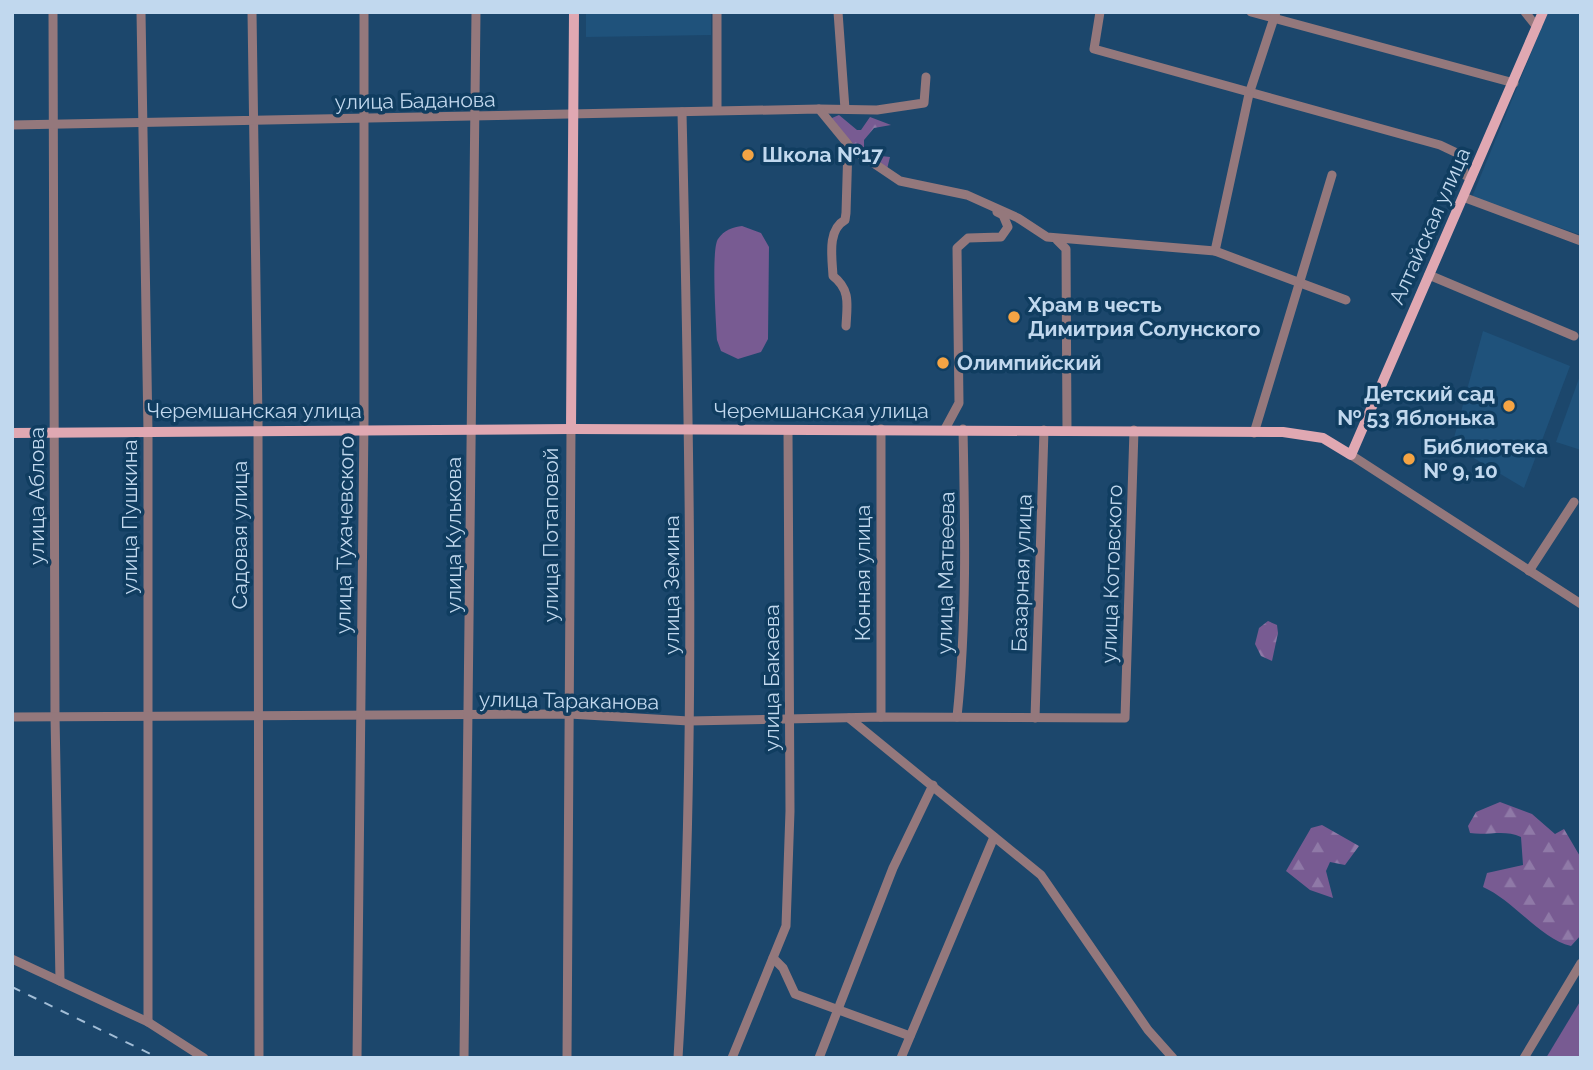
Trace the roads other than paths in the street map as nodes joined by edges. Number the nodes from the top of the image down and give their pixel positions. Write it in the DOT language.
graph roads {
  1 [pos="52,12"];
  2 [pos="141,12"];
  3 [pos="252,12"];
  4 [pos="364,12"];
  5 [pos="476,12"];
  6 [pos="574,12"];
  7 [pos="717,12"];
  8 [pos="838,12"];
  9 [pos="1100,12"];
  10 [pos="1251,12"];
  11 [pos="1525,12"];
  12 [pos="1544,12"];
  13 [pos="1275,15"];
  14 [pos="1537,27"];
  15 [pos="926,77"];
  16 [pos="1514,83"];
  17 [pos="1250,94"];
  18 [pos="819,109"];
  19 [pos="845,109"];
  20 [pos="717,110"];
  21 [pos="681,112"];
  22 [pos="572,115"];
  23 [pos="474,117"];
  24 [pos="252,121"];
  25 [pos="365,121"];
  26 [pos="143,124"];
  27 [pos="12,125"];
  28 [pos="54,125"];
  29 [pos="848,145"];
  30 [pos="1332,176"];
  31 [pos="1471,179"];
  32 [pos="1463,197"];
  33 [pos="993,209"];
  34 [pos="1057,240"];
  35 [pos="1581,241"];
  36 [pos="1215,251"];
  37 [pos="1429,275"];
  38 [pos="1301,283"];
  39 [pos="1346,300"];
  40 [pos="846,326"];
  41 [pos="1574,336"];
  42 [pos="472,429"];
  43 [pos="571,429"];
  44 [pos="881,429"];
  45 [pos="946,429"];
  46 [pos="963,429"];
  47 [pos="258,430"];
  48 [pos="364,430"];
  49 [pos="689,430"];
  50 [pos="1044,430"];
  51 [pos="1067,430"];
  52 [pos="1134,430"];
  53 [pos="788,431"];
  54 [pos="55,432"];
  55 [pos="148,432"];
  56 [pos="12,433"];
  57 [pos="1254,433"];
  58 [pos="1351,454"];
  59 [pos="1574,502"];
  60 [pos="1529,571"];
  61 [pos="1581,604"];
  62 [pos="569,714"];
  63 [pos="55,716"];
  64 [pos="148,716"];
  65 [pos="360,716"];
  66 [pos="12,717"];
  67 [pos="258,717"];
  68 [pos="470,717"];
  69 [pos="881,717"];
  70 [pos="957,717"];
  71 [pos="1035,718"];
  72 [pos="1125,718"];
  73 [pos="849,719"];
  74 [pos="790,720"];
  75 [pos="690,721"];
  76 [pos="933,785"];
  77 [pos="994,837"];
  78 [pos="773,958"];
  79 [pos="12,959"];
  80 [pos="1581,963"];
  81 [pos="60,981"];
  82 [pos="837,1010"];
  83 [pos="148,1022"];
  84 [pos="910,1036"];
  85 [pos="204,1058"];
  86 [pos="260,1058"];
  87 [pos="357,1058"];
  88 [pos="464,1058"];
  89 [pos="566,1058"];
  90 [pos="678,1058"];
  91 [pos="732,1058"];
  92 [pos="819,1058"];
  93 [pos="901,1058"];
  94 [pos="1173,1058"];
  95 [pos="1524,1058"];
  1 -- 28 [label="street, улица Аблова"];
  2 -- 26 [label="street, улица Пушкина"];
  3 -- 24 [label="street, Садовая улица"];
  4 -- 25 [label="street, улица Тухачевского"];
  5 -- 23 [label="street, улица Кулькова"];
  6 -- 22 [label="main road, улица Потаповой"];
  7 -- 20 [label="street"];
  8 -- 19 [label="street"];
  9 -- 17 [label="street"];
  10 -- 13 [label="street"];
  11 -- 14 [label="street"];
  12 -- 14 [label="main road, Алтайская улица"];
  13 -- 16 [label="street"];
  13 -- 17 [label="street"];
  14 -- 16 [label="main road, Алтайская улица"];
  15 -- 19 [label="street, улица Баданова"];
  16 -- 31 [label="main road, Алтайская улица"];
  17 -- 31 [label="street"];
  17 -- 36 [label="street"];
  18 -- 19 [label="street, улица Баданова"];
  18 -- 20 [label="street, улица Баданова"];
  18 -- 29 [label="street"];
  20 -- 21 [label="street, улица Баданова"];
  21 -- 22 [label="street, улица Баданова"];
  21 -- 49 [label="street, улица Земина"];
  22 -- 23 [label="street, улица Баданова"];
  22 -- 43 [label="main road, улица Потаповой"];
  23 -- 25 [label="street, улица Баданова"];
  23 -- 42 [label="street, улица Кулькова"];
  24 -- 25 [label="street, улица Баданова"];
  24 -- 26 [label="street, улица Баданова"];
  24 -- 47 [label="street, Садовая улица"];
  25 -- 48 [label="street, улица Тухачевского"];
  26 -- 28 [label="street, улица Баданова"];
  26 -- 55 [label="street, улица Пушкина"];
  27 -- 28 [label="street, улица Баданова"];
  28 -- 54 [label="street, улица Аблова"];
  29 -- 33 [label="street"];
  29 -- 40 [label="street"];
  30 -- 38 [label="street"];
  31 -- 32 [label="main road, Алтайская улица"];
  32 -- 35 [label="street"];
  32 -- 37 [label="main road, Алтайская улица"];
  33 -- 34 [label="street"];
  33 -- 45 [label="street"];
  34 -- 36 [label="street"];
  34 -- 51 [label="street"];
  36 -- 38 [label="street"];
  37 -- 41 [label="street"];
  37 -- 58 [label="main road, Алтайская улица"];
  38 -- 39 [label="street"];
  38 -- 57 [label="street"];
  42 -- 43 [label="main road, Черемшанская улица"];
  42 -- 48 [label="main road, Черемшанская улица"];
  42 -- 68 [label="street, улица Кулькова"];
  43 -- 49 [label="main road, Черемшанская улица"];
  43 -- 62 [label="street, улица Потаповой"];
  44 -- 45 [label="main road, Черемшанская улица"];
  44 -- 53 [label="main road, Черемшанская улица"];
  44 -- 69 [label="street, Конная улица"];
  45 -- 46 [label="main road, Черемшанская улица"];
  46 -- 50 [label="main road, Черемшанская улица"];
  46 -- 70 [label="street, улица Матвеева"];
  47 -- 48 [label="main road, Черемшанская улица"];
  47 -- 55 [label="main road, Черемшанская улица"];
  47 -- 67 [label="street, Садовая улица"];
  48 -- 65 [label="street, улица Тухачевского"];
  49 -- 53 [label="main road, Черемшанская улица"];
  49 -- 75 [label="street, улица Земина"];
  50 -- 51 [label="main road, Черемшанская улица"];
  50 -- 71 [label="street, Базарная улица"];
  51 -- 52 [label="main road, Черемшанская улица"];
  52 -- 57 [label="main road, Черемшанская улица"];
  52 -- 72 [label="street, улица Котовского"];
  53 -- 74 [label="street, улица Бакаева"];
  54 -- 55 [label="main road, Черемшанская улица"];
  54 -- 56 [label="main road, Черемшанская улица"];
  54 -- 63 [label="street, улица Аблова"];
  55 -- 64 [label="street, улица Пушкина"];
  57 -- 58 [label="main road, Черемшанская улица"];
  58 -- 60 [label="street, Черемшанская улица"];
  59 -- 60 [label="street"];
  60 -- 61 [label="street, Черемшанская улица"];
  62 -- 68 [label="street, улица Тараканова"];
  62 -- 75 [label="street, улица Тараканова"];
  62 -- 89 [label="street, улица Потаповой"];
  63 -- 64 [label="street, улица Тараканова"];
  63 -- 66 [label="street, улица Тараканова"];
  63 -- 81 [label="street, улица Аблова"];
  64 -- 67 [label="street, улица Тараканова"];
  64 -- 83 [label="street, улица Пушкина"];
  65 -- 67 [label="street, улица Тараканова"];
  65 -- 68 [label="street, улица Тараканова"];
  65 -- 87 [label="street, улица Тухачевского"];
  67 -- 86 [label="street, Садовая улица"];
  68 -- 88 [label="street, улица Кулькова"];
  69 -- 70 [label="street, улица Тараканова"];
  69 -- 73 [label="street, улица Тараканова"];
  70 -- 71 [label="street, улица Тараканова"];
  71 -- 72 [label="street, улица Тараканова"];
  73 -- 74 [label="street, улица Тараканова"];
  73 -- 76 [label="street"];
  74 -- 75 [label="street, улица Тараканова"];
  74 -- 78 [label="street, улица Бакаева"];
  75 -- 90 [label="street, улица Земина"];
  76 -- 77 [label="street"];
  76 -- 82 [label="street"];
  77 -- 84 [label="street"];
  77 -- 94 [label="street"];
  78 -- 82 [label="street"];
  78 -- 91 [label="street"];
  79 -- 81 [label="street"];
  80 -- 95 [label="street"];
  81 -- 83 [label="street"];
  82 -- 84 [label="street"];
  82 -- 92 [label="street"];
  83 -- 85 [label="street"];
  84 -- 93 [label="street"];
}
